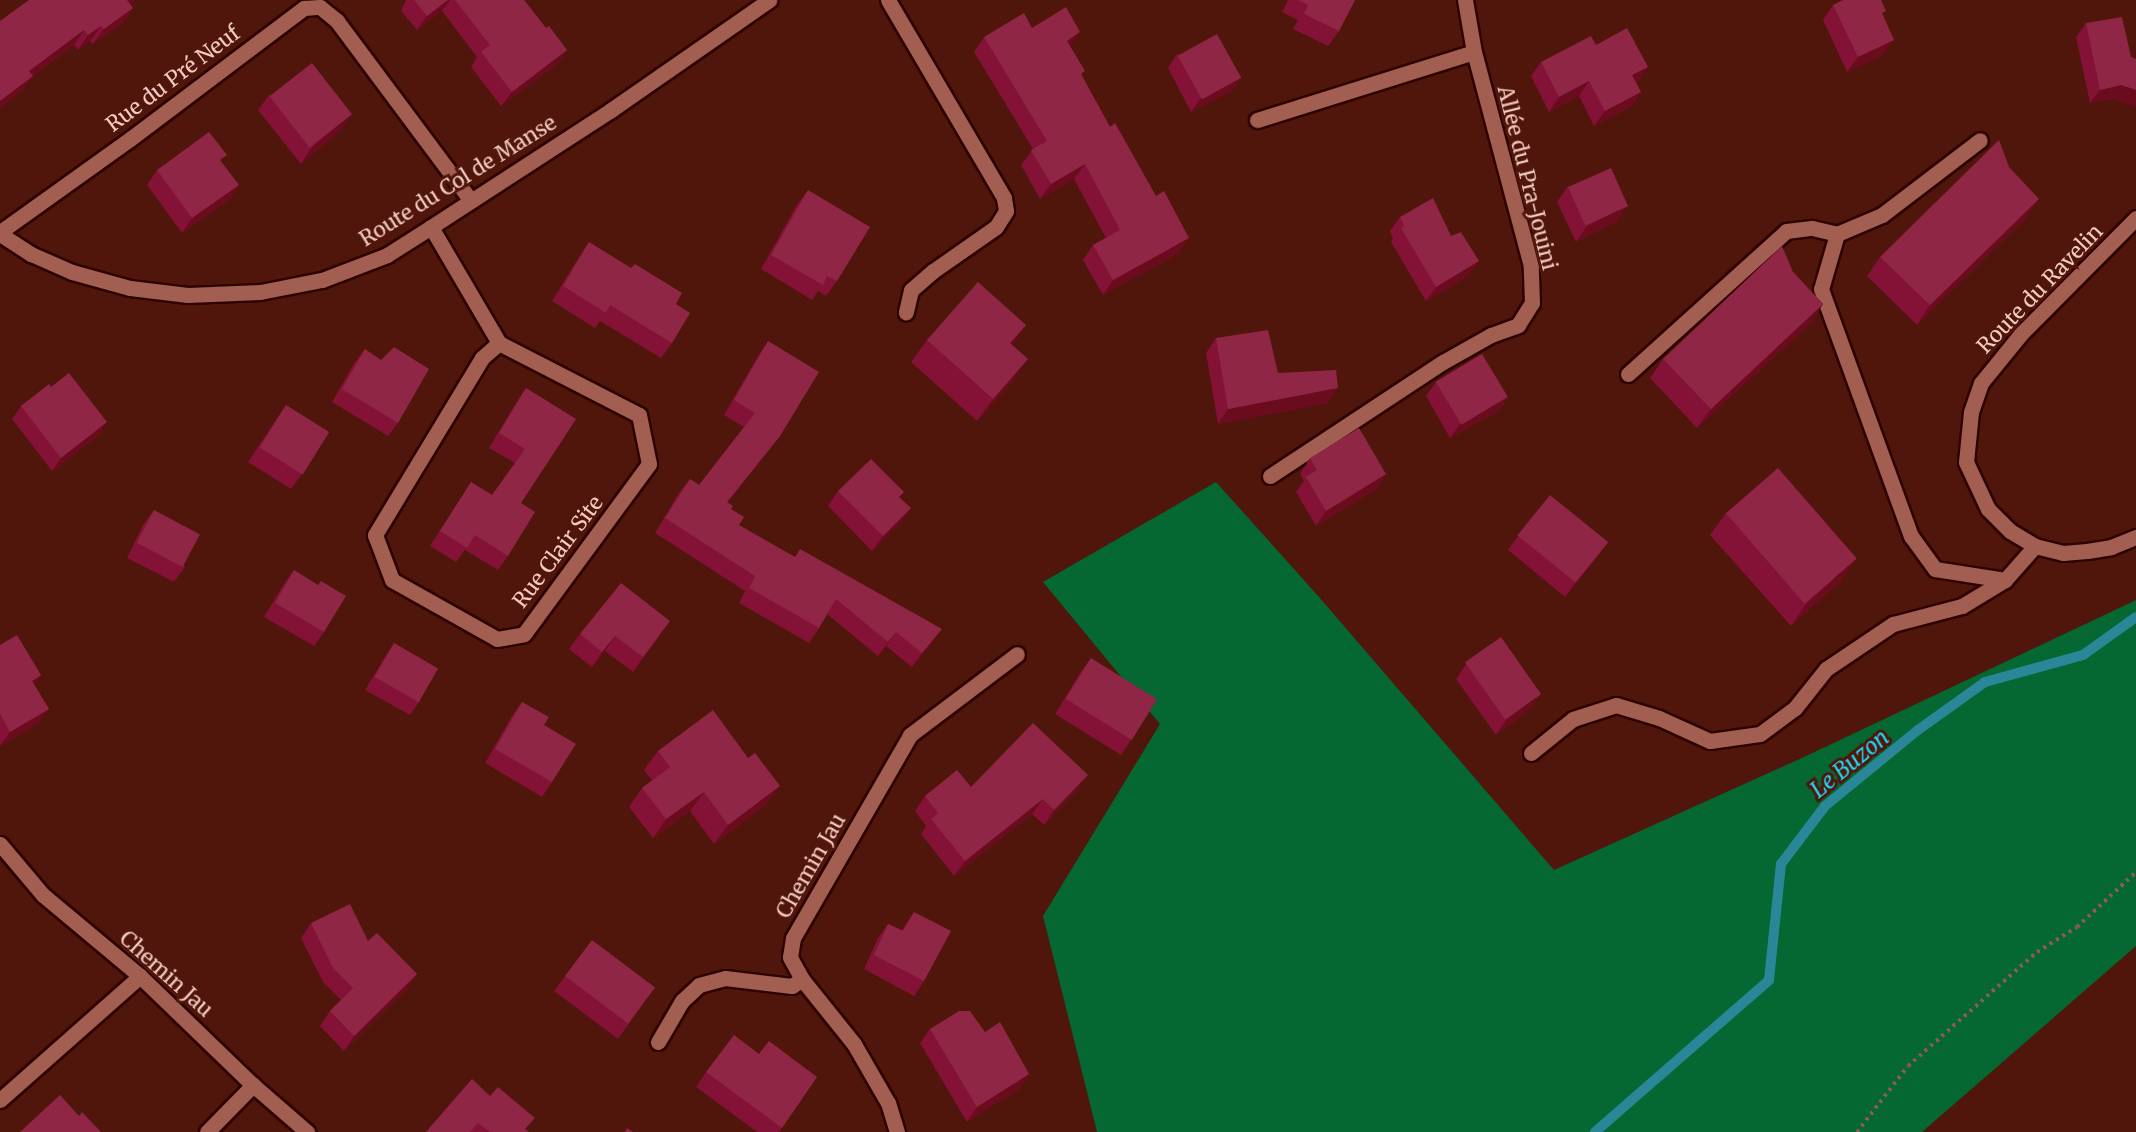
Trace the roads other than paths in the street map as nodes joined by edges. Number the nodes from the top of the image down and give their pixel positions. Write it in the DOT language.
graph roads {
  1 [pos="769,0"];
  2 [pos="888,0"];
  3 [pos="1465,0"];
  4 [pos="1474,52"];
  5 [pos="1257,120"];
  6 [pos="1980,140"];
  7 [pos="471,201"];
  8 [pos="2136,218"];
  9 [pos="431,227"];
  10 [pos="0,233"];
  11 [pos="1837,234"];
  12 [pos="906,312"];
  13 [pos="499,343"];
  14 [pos="1628,374"];
  15 [pos="1270,476"];
  16 [pos="2136,537"];
  17 [pos="2035,546"];
  18 [pos="2005,580"];
  19 [pos="1017,654"];
  20 [pos="1531,753"];
  21 [pos="2,853"];
  22 [pos="140,976"];
  23 [pos="801,979"];
  24 [pos="658,1042"];
  25 [pos="253,1085"];
  26 [pos="0,1100"];
  27 [pos="207,1132"];
  28 [pos="307,1132"];
  29 [pos="897,1132"];
  1 -- 7 [label="street, Route du Col de Manse"];
  2 -- 12 [label="street"];
  3 -- 4 [label="street, Allée du Pra-Jouini"];
  4 -- 5 [label="street"];
  4 -- 15 [label="street, Allée du Pra-Jouini"];
  6 -- 11 [label="street"];
  7 -- 9 [label="street, Route du Col de Manse"];
  7 -- 10 [label="street, Rue du Pré Neuf"];
  8 -- 17 [label="street, Route du Ravelin"];
  9 -- 10 [label="street, Route du Col de Manse"];
  9 -- 13 [label="street"];
  11 -- 14 [label="street"];
  11 -- 18 [label="street"];
  13 -- 13 [label="street, Rue Clair Site"];
  16 -- 17 [label="street, Route du Ravelin"];
  17 -- 18 [label="street"];
  18 -- 20 [label="street"];
  19 -- 23 [label="street, Chemin Jau"];
  21 -- 22 [label="street, Chemin Jau"];
  22 -- 25 [label="street, Chemin Jau"];
  22 -- 26 [label="street"];
  23 -- 24 [label="street"];
  23 -- 29 [label="street, Chemin Jau"];
  25 -- 27 [label="street"];
  25 -- 28 [label="street, Chemin Jau"];
}
